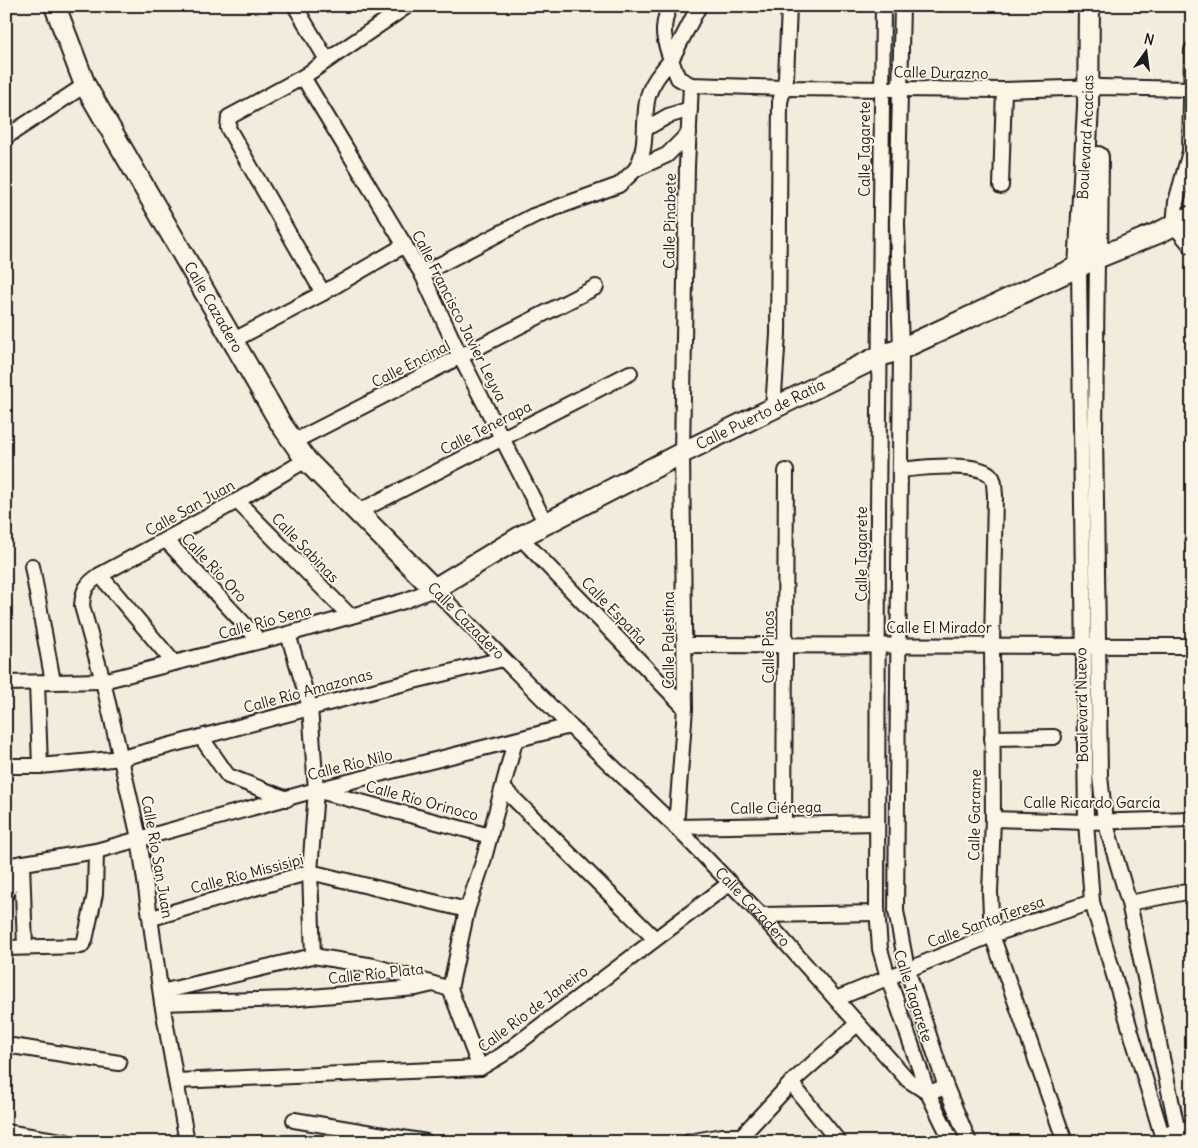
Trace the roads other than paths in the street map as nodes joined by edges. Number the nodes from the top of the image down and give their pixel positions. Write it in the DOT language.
graph roads {
  1 [pos="55,6"];
  2 [pos="295,6"];
  3 [pos="406,6"];
  4 [pos="669,6"];
  5 [pos="699,6"];
  6 [pos="789,6"];
  7 [pos="884,6"];
  8 [pos="902,6"];
  9 [pos="1089,6"];
  10 [pos="1100,6"];
  11 [pos="1192,50"];
  12 [pos="327,60"];
  13 [pos="671,60"];
  14 [pos="303,76"];
  15 [pos="85,85"];
  16 [pos="691,85"];
  17 [pos="1094,87"];
  18 [pos="783,88"];
  19 [pos="882,88"];
  20 [pos="901,88"];
  21 [pos="1189,89"];
  22 [pos="1004,90"];
  23 [pos="690,109"];
  24 [pos="645,129"];
  25 [pos="689,133"];
  26 [pos="6,137"];
  27 [pos="636,169"];
  28 [pos="1001,186"];
  29 [pos="1192,216"];
  30 [pos="881,223"];
  31 [pos="897,224"];
  32 [pos="1174,225"];
  33 [pos="405,246"];
  34 [pos="1192,247"];
  35 [pos="1097,258"];
  36 [pos="1079,268"];
  37 [pos="422,274"];
  38 [pos="596,287"];
  39 [pos="324,293"];
  40 [pos="232,341"];
  41 [pos="901,349"];
  42 [pos="460,356"];
  43 [pos="880,356"];
  44 [pos="630,373"];
  45 [pos="773,409"];
  46 [pos="502,438"];
  47 [pos="293,442"];
  48 [pos="682,453"];
  49 [pos="306,460"];
  50 [pos="900,470"];
  51 [pos="786,471"];
  52 [pos="237,501"];
  53 [pos="358,512"];
  54 [pos="546,524"];
  55 [pos="520,537"];
  56 [pos="166,540"];
  57 [pos="32,566"];
  58 [pos="94,579"];
  59 [pos="434,589"];
  60 [pos="350,616"];
  61 [pos="288,634"];
  62 [pos="260,641"];
  63 [pos="686,644"];
  64 [pos="785,644"];
  65 [pos="878,644"];
  66 [pos="898,644"];
  67 [pos="992,644"];
  68 [pos="1082,645"];
  69 [pos="1097,645"];
  70 [pos="1192,646"];
  71 [pos="503,659"];
  72 [pos="174,663"];
  73 [pos="103,681"];
  74 [pos="53,682"];
  75 [pos="6,683"];
  76 [pos="37,683"];
  77 [pos="310,707"];
  78 [pos="685,708"];
  79 [pos="570,726"];
  80 [pos="1054,736"];
  81 [pos="201,737"];
  82 [pos="992,738"];
  83 [pos="515,741"];
  84 [pos="122,758"];
  85 [pos="6,766"];
  86 [pos="40,766"];
  87 [pos="503,788"];
  88 [pos="316,790"];
  89 [pos="287,799"];
  90 [pos="993,819"];
  91 [pos="1192,819"];
  92 [pos="1105,821"];
  93 [pos="1086,822"];
  94 [pos="878,823"];
  95 [pos="784,824"];
  96 [pos="676,827"];
  97 [pos="490,836"];
  98 [pos="140,838"];
  99 [pos="96,851"];
  100 [pos="22,863"];
  101 [pos="6,866"];
  102 [pos="310,872"];
  103 [pos="730,883"];
  104 [pos="1192,891"];
  105 [pos="6,894"];
  106 [pos="1092,902"];
  107 [pos="1129,903"];
  108 [pos="467,910"];
  109 [pos="877,913"];
  110 [pos="761,915"];
  111 [pos="152,918"];
  112 [pos="992,935"];
  113 [pos="654,938"];
  114 [pos="25,947"];
  115 [pos="6,948"];
  116 [pos="313,956"];
  117 [pos="908,969"];
  118 [pos="888,977"];
  119 [pos="434,983"];
  120 [pos="450,989"];
  121 [pos="162,998"];
  122 [pos="836,999"];
  123 [pos="857,1024"];
  124 [pos="6,1045"];
  125 [pos="119,1063"];
  126 [pos="480,1068"];
  127 [pos="176,1081"];
  128 [pos="791,1083"];
  129 [pos="946,1087"];
  130 [pos="928,1093"];
  131 [pos="294,1120"];
  132 [pos="1192,1127"];
  133 [pos="6,1132"];
  134 [pos="1178,1136"];
  135 [pos="1163,1139"];
  136 [pos="740,1140"];
  137 [pos="67,1142"];
  138 [pos="187,1142"];
  139 [pos="426,1142"];
  140 [pos="689,1142"];
  141 [pos="839,1142"];
  142 [pos="952,1142"];
  143 [pos="969,1142"];
  144 [pos="1065,1142"];
  1 -- 15 [label="street, Calle Cazadero"];
  2 -- 12 [label="street"];
  3 -- 12 [label="street"];
  4 -- 13 [label="street"];
  5 -- 13 [label="street"];
  6 -- 18 [label="street"];
  7 -- 19 [label="street, Calle Tagarete"];
  8 -- 20 [label="street, Calle Tagarete"];
  9 -- 17 [label="street, Boulevard Acacias"];
  10 -- 17 [label="street, Boulevard Acacias"];
  11 -- 21 [label="street"];
  12 -- 14 [label="street"];
  13 -- 16 [label="street"];
  13 -- 24 [label="street"];
  14 -- 33 [label="street, Calle Francisco Javier Leyva"];
  14 -- 39 [label="street"];
  15 -- 26 [label="street"];
  15 -- 40 [label="street, Calle Cazadero"];
  16 -- 18 [label="street, Calle Durazno"];
  16 -- 23 [label="street, Calle Pinabete"];
  17 -- 21 [label="street, Calle Durazno"];
  17 -- 22 [label="street, Calle Durazno"];
  17 -- 35 [label="street, Boulevard Acacias"];
  17 -- 36 [label="street, Boulevard Acacias"];
  18 -- 19 [label="street, Calle Durazno"];
  18 -- 45 [label="street"];
  19 -- 20 [label="street, Calle Durazno"];
  19 -- 30 [label="street, Calle Tagarete"];
  20 -- 22 [label="street, Calle Durazno"];
  20 -- 31 [label="street, Calle Tagarete"];
  21 -- 32 [label="street"];
  22 -- 28 [label="street"];
  23 -- 24 [label="street"];
  23 -- 25 [label="street, Calle Pinabete"];
  24 -- 27 [label="street"];
  25 -- 27 [label="street"];
  25 -- 48 [label="street, Calle Pinabete"];
  27 -- 37 [label="street"];
  29 -- 32 [label="street, Calle Puerto de Ratia"];
  30 -- 31 [label="street"];
  30 -- 43 [label="street, Calle Tagarete"];
  31 -- 41 [label="street, Calle Tagarete"];
  32 -- 34 [label="street"];
  32 -- 35 [label="street, Calle Puerto de Ratia"];
  33 -- 37 [label="street, Calle Francisco Javier Leyva"];
  33 -- 39 [label="street"];
  35 -- 36 [label="street, Calle Puerto de Ratia"];
  35 -- 69 [label="street, Boulevard Nuevo"];
  36 -- 41 [label="street, Calle Puerto de Ratia"];
  36 -- 68 [label="street, Boulevard Nuevo"];
  37 -- 42 [label="street, Calle Francisco Javier Leyva"];
  38 -- 42 [label="street, Calle Encinal"];
  39 -- 40 [label="street"];
  40 -- 47 [label="street, Calle Cazadero"];
  41 -- 43 [label="street, Calle Puerto de Ratia"];
  41 -- 50 [label="street, Calle Tagarete"];
  42 -- 46 [label="street, Calle Francisco Javier Leyva"];
  42 -- 47 [label="street, Calle Encinal"];
  43 -- 45 [label="street, Calle Puerto de Ratia"];
  43 -- 65 [label="street, Calle Tagarete"];
  44 -- 46 [label="street, Calle Tenerapa"];
  45 -- 48 [label="street, Calle Puerto de Ratia"];
  46 -- 53 [label="street, Calle Tenerapa"];
  46 -- 54 [label="street, Calle Francisco Javier Leyva"];
  47 -- 49 [label="street, Calle Cazadero"];
  48 -- 54 [label="street, Calle Puerto de Ratia"];
  48 -- 63 [label="street, Calle Palestina"];
  49 -- 52 [label="street, Calle San Juan"];
  49 -- 53 [label="street, Calle Cazadero"];
  50 -- 66 [label="street, Calle Tagarete"];
  50 -- 67 [label="street, Calle Garame"];
  51 -- 64 [label="street, Calle Pinos"];
  52 -- 56 [label="street, Calle San Juan"];
  52 -- 60 [label="street, Calle Sabinas"];
  53 -- 59 [label="street, Calle Cazadero"];
  54 -- 55 [label="street, Calle Puerto de Ratia"];
  55 -- 59 [label="street, Calle Puerto de Ratia"];
  55 -- 78 [label="street, Calle España"];
  56 -- 58 [label="street, Calle San Juan"];
  56 -- 62 [label="street, Calle Río Oro"];
  57 -- 74 [label="street"];
  58 -- 72 [label="street"];
  58 -- 73 [label="street, Calle Río San Juan"];
  59 -- 60 [label="street, Calle Río Sena"];
  59 -- 71 [label="street, Calle Cazadero"];
  60 -- 61 [label="street, Calle Río Sena"];
  61 -- 62 [label="street, Calle Río Sena"];
  61 -- 77 [label="street"];
  62 -- 72 [label="street, Calle Río Sena"];
  63 -- 64 [label="street, Calle El Mirador"];
  63 -- 78 [label="street, Calle Palestina"];
  64 -- 65 [label="street, Calle El Mirador"];
  64 -- 95 [label="street, Calle Pinos"];
  65 -- 66 [label="street, Calle El Mirador"];
  65 -- 94 [label="street, Calle Tagarete"];
  66 -- 67 [label="street, Calle El Mirador"];
  66 -- 117 [label="street, Calle Tagarete"];
  67 -- 68 [label="street, Calle El Mirador"];
  67 -- 82 [label="street, Calle Garame"];
  68 -- 69 [label="street, Calle El Mirador"];
  68 -- 93 [label="street, Boulevard Nuevo"];
  69 -- 70 [label="street, Calle El Mirador"];
  69 -- 92 [label="street, Boulevard Nuevo"];
  71 -- 77 [label="street, Calle Río Amazonas"];
  71 -- 79 [label="street, Calle Cazadero"];
  72 -- 73 [label="street, Calle Río Sena"];
  73 -- 74 [label="street, Calle Río Sena"];
  73 -- 84 [label="street, Calle Río San Juan"];
  74 -- 76 [label="street, Calle Río Sena"];
  75 -- 76 [label="street, Calle Río Sena"];
  76 -- 86 [label="street"];
  77 -- 81 [label="street, Calle Río Amazonas"];
  77 -- 88 [label="street"];
  78 -- 96 [label="street, Calle Palestina"];
  79 -- 83 [label="street, Calle Río Nilo"];
  79 -- 96 [label="street, Calle Cazadero"];
  80 -- 82 [label="street"];
  81 -- 84 [label="street, Calle Río Amazonas"];
  81 -- 89 [label="street"];
  82 -- 90 [label="street, Calle Garame"];
  83 -- 87 [label="street"];
  83 -- 88 [label="street, Calle Río Nilo"];
  84 -- 86 [label="street, Calle Río Amazonas"];
  84 -- 98 [label="street, Calle Río San Juan"];
  85 -- 86 [label="street, Calle Río Amazonas"];
  87 -- 97 [label="street"];
  87 -- 113 [label="street"];
  88 -- 89 [label="street, Calle Río Nilo"];
  88 -- 97 [label="street, Calle Río Orinoco"];
  88 -- 102 [label="street"];
  89 -- 98 [label="street, Calle Río Nilo"];
  90 -- 93 [label="street, Calle Ricardo García"];
  90 -- 112 [label="street, Calle Garame"];
  91 -- 92 [label="street, Calle Ricardo García"];
  92 -- 93 [label="street, Calle Ricardo García"];
  92 -- 107 [label="street, Boulevard Nuevo"];
  93 -- 106 [label="street, Boulevard Nuevo"];
  94 -- 95 [label="street, Calle Ciénega"];
  94 -- 109 [label="street, Calle Tagarete"];
  95 -- 96 [label="street, Calle Ciénega"];
  96 -- 103 [label="street, Calle Cazadero"];
  97 -- 108 [label="street"];
  98 -- 99 [label="street, Calle Río Nilo"];
  98 -- 111 [label="street, Calle Río San Juan"];
  99 -- 100 [label="street, Calle Río Nilo"];
  99 -- 114 [label="street"];
  100 -- 101 [label="street, Calle Río Nilo"];
  100 -- 105 [label="street"];
  100 -- 114 [label="street"];
  102 -- 108 [label="street, Calle Río Missisipi"];
  102 -- 111 [label="street, Calle Río Missisipi"];
  102 -- 116 [label="street"];
  103 -- 110 [label="street, Calle Cazadero"];
  103 -- 113 [label="street, Calle Río de Janeiro"];
  104 -- 107 [label="street"];
  106 -- 112 [label="street, Calle Santa Teresa"];
  106 -- 135 [label="street, Boulevard Nuevo"];
  107 -- 134 [label="street, Boulevard Nuevo"];
  108 -- 120 [label="street"];
  109 -- 110 [label="street"];
  109 -- 118 [label="street, Calle Tagarete"];
  110 -- 122 [label="street, Calle Cazadero"];
  111 -- 121 [label="street, Calle Río San Juan"];
  112 -- 117 [label="street, Calle Santa Teresa"];
  112 -- 144 [label="street, Calle Garame"];
  113 -- 126 [label="street, Calle Río de Janeiro"];
  114 -- 115 [label="street"];
  116 -- 119 [label="street, Calle Río Plata"];
  116 -- 121 [label="street, Calle Río Plata"];
  117 -- 118 [label="street, Calle Santa Teresa"];
  117 -- 129 [label="street, Calle Tagarete"];
  118 -- 122 [label="street, Calle Santa Teresa"];
  118 -- 130 [label="street, Calle Tagarete"];
  119 -- 120 [label="street"];
  119 -- 121 [label="street, Calle Río Plata"];
  120 -- 126 [label="street"];
  121 -- 127 [label="street, Calle Río San Juan"];
  122 -- 123 [label="street, Calle Cazadero"];
  123 -- 128 [label="street"];
  123 -- 130 [label="street, Calle Cazadero"];
  124 -- 125 [label="street"];
  126 -- 127 [label="street, Calle Río de Janeiro"];
  127 -- 138 [label="street, Calle Río San Juan"];
  128 -- 136 [label="street"];
  128 -- 141 [label="street"];
  129 -- 130 [label="street"];
  129 -- 143 [label="street"];
  130 -- 142 [label="street"];
  131 -- 139 [label="street"];
  132 -- 134 [label="street"];
  133 -- 137 [label="street"];
  134 -- 135 [label="street"];
  136 -- 140 [label="street"];
}
